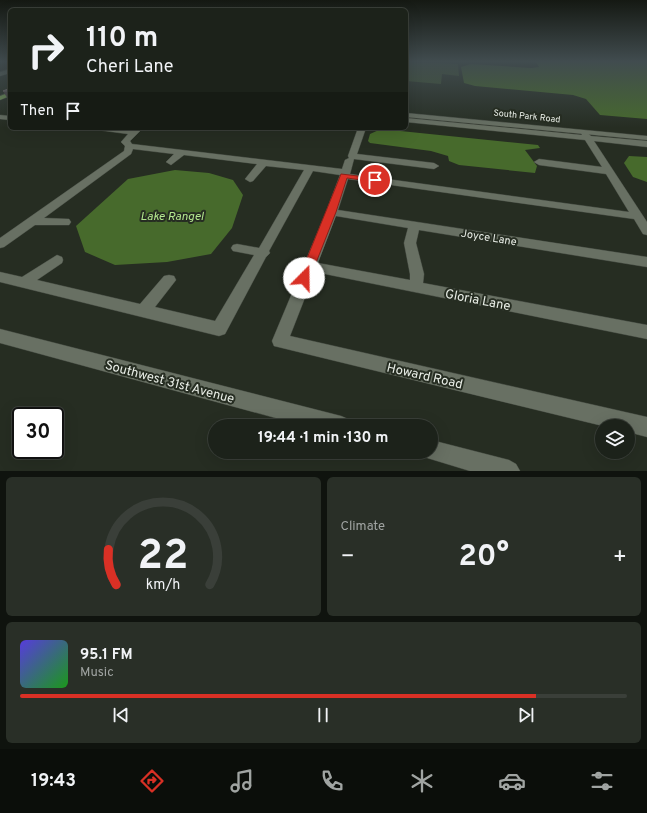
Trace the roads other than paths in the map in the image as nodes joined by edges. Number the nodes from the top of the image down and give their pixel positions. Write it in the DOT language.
graph roads {
  1 [pos="408,115"];
  2 [pos="408,120"];
  3 [pos="137,130"];
  4 [pos="361,130"];
  5 [pos="586,135"];
  6 [pos="647,138"];
  7 [pos="647,144"];
  8 [pos="129,146"];
  9 [pos="182,152"];
  10 [pos="351,158"];
  11 [pos="171,162"];
  12 [pos="539,162"];
  13 [pos="263,163"];
  14 [pos="434,166"];
  15 [pos="310,168"];
  16 [pos="608,171"];
  17 [pos="342,174"];
  18 [pos="250,179"];
  19 [pos="332,212"];
  20 [pos="636,216"];
  21 [pos="32,221"];
  22 [pos="65,222"];
  23 [pos="414,225"];
  24 [pos="647,231"];
  25 [pos="0,244"];
  26 [pos="237,248"];
  27 [pos="264,252"];
  28 [pos="57,260"];
  29 [pos="647,262"];
  30 [pos="309,266"];
  31 [pos="0,277"];
  32 [pos="169,280"];
  33 [pos="23,283"];
  34 [pos="416,287"];
  35 [pos="143,311"];
  36 [pos="647,332"];
  37 [pos="0,336"];
  38 [pos="314,419"];
  39 [pos="647,427"];
  40 [pos="438,452"];
  41 [pos="509,471"];
  1 -- 5 [label="street, South Park Road"];
  2 -- 5 [label="street"];
  3 -- 8 [label="street"];
  4 -- 10 [label="street"];
  5 -- 6 [label="street, South Park Road"];
  5 -- 7 [label="street"];
  5 -- 16 [label="street"];
  8 -- 9 [label="street"];
  8 -- 21 [label="street"];
  9 -- 11 [label="street"];
  9 -- 13 [label="street"];
  10 -- 14 [label="street"];
  10 -- 17 [label="street"];
  12 -- 16 [label="street"];
  13 -- 15 [label="street"];
  13 -- 18 [label="street"];
  15 -- 17 [label="street"];
  15 -- 27 [label="street"];
  16 -- 20 [label="street"];
  17 -- 19 [label="street"];
  17 -- 20 [label="street"];
  19 -- 23 [label="street, Joyce Lane"];
  19 -- 30 [label="street"];
  20 -- 24 [label="street"];
  21 -- 22 [label="street"];
  21 -- 25 [label="street"];
  23 -- 29 [label="street, Joyce Lane"];
  23 -- 34 [label="street"];
  26 -- 27 [label="street"];
  27 -- 35 [label="street"];
  28 -- 33 [label="street"];
  30 -- 34 [label="street, Gloria Lane"];
  30 -- 39 [label="street, Howard Road"];
  31 -- 33 [label="street"];
  32 -- 35 [label="street"];
  33 -- 35 [label="street"];
  34 -- 36 [label="street, Gloria Lane"];
  37 -- 38 [label="street, Southwest 31st Avenue"];
  40 -- 41 [label="street"];
}
